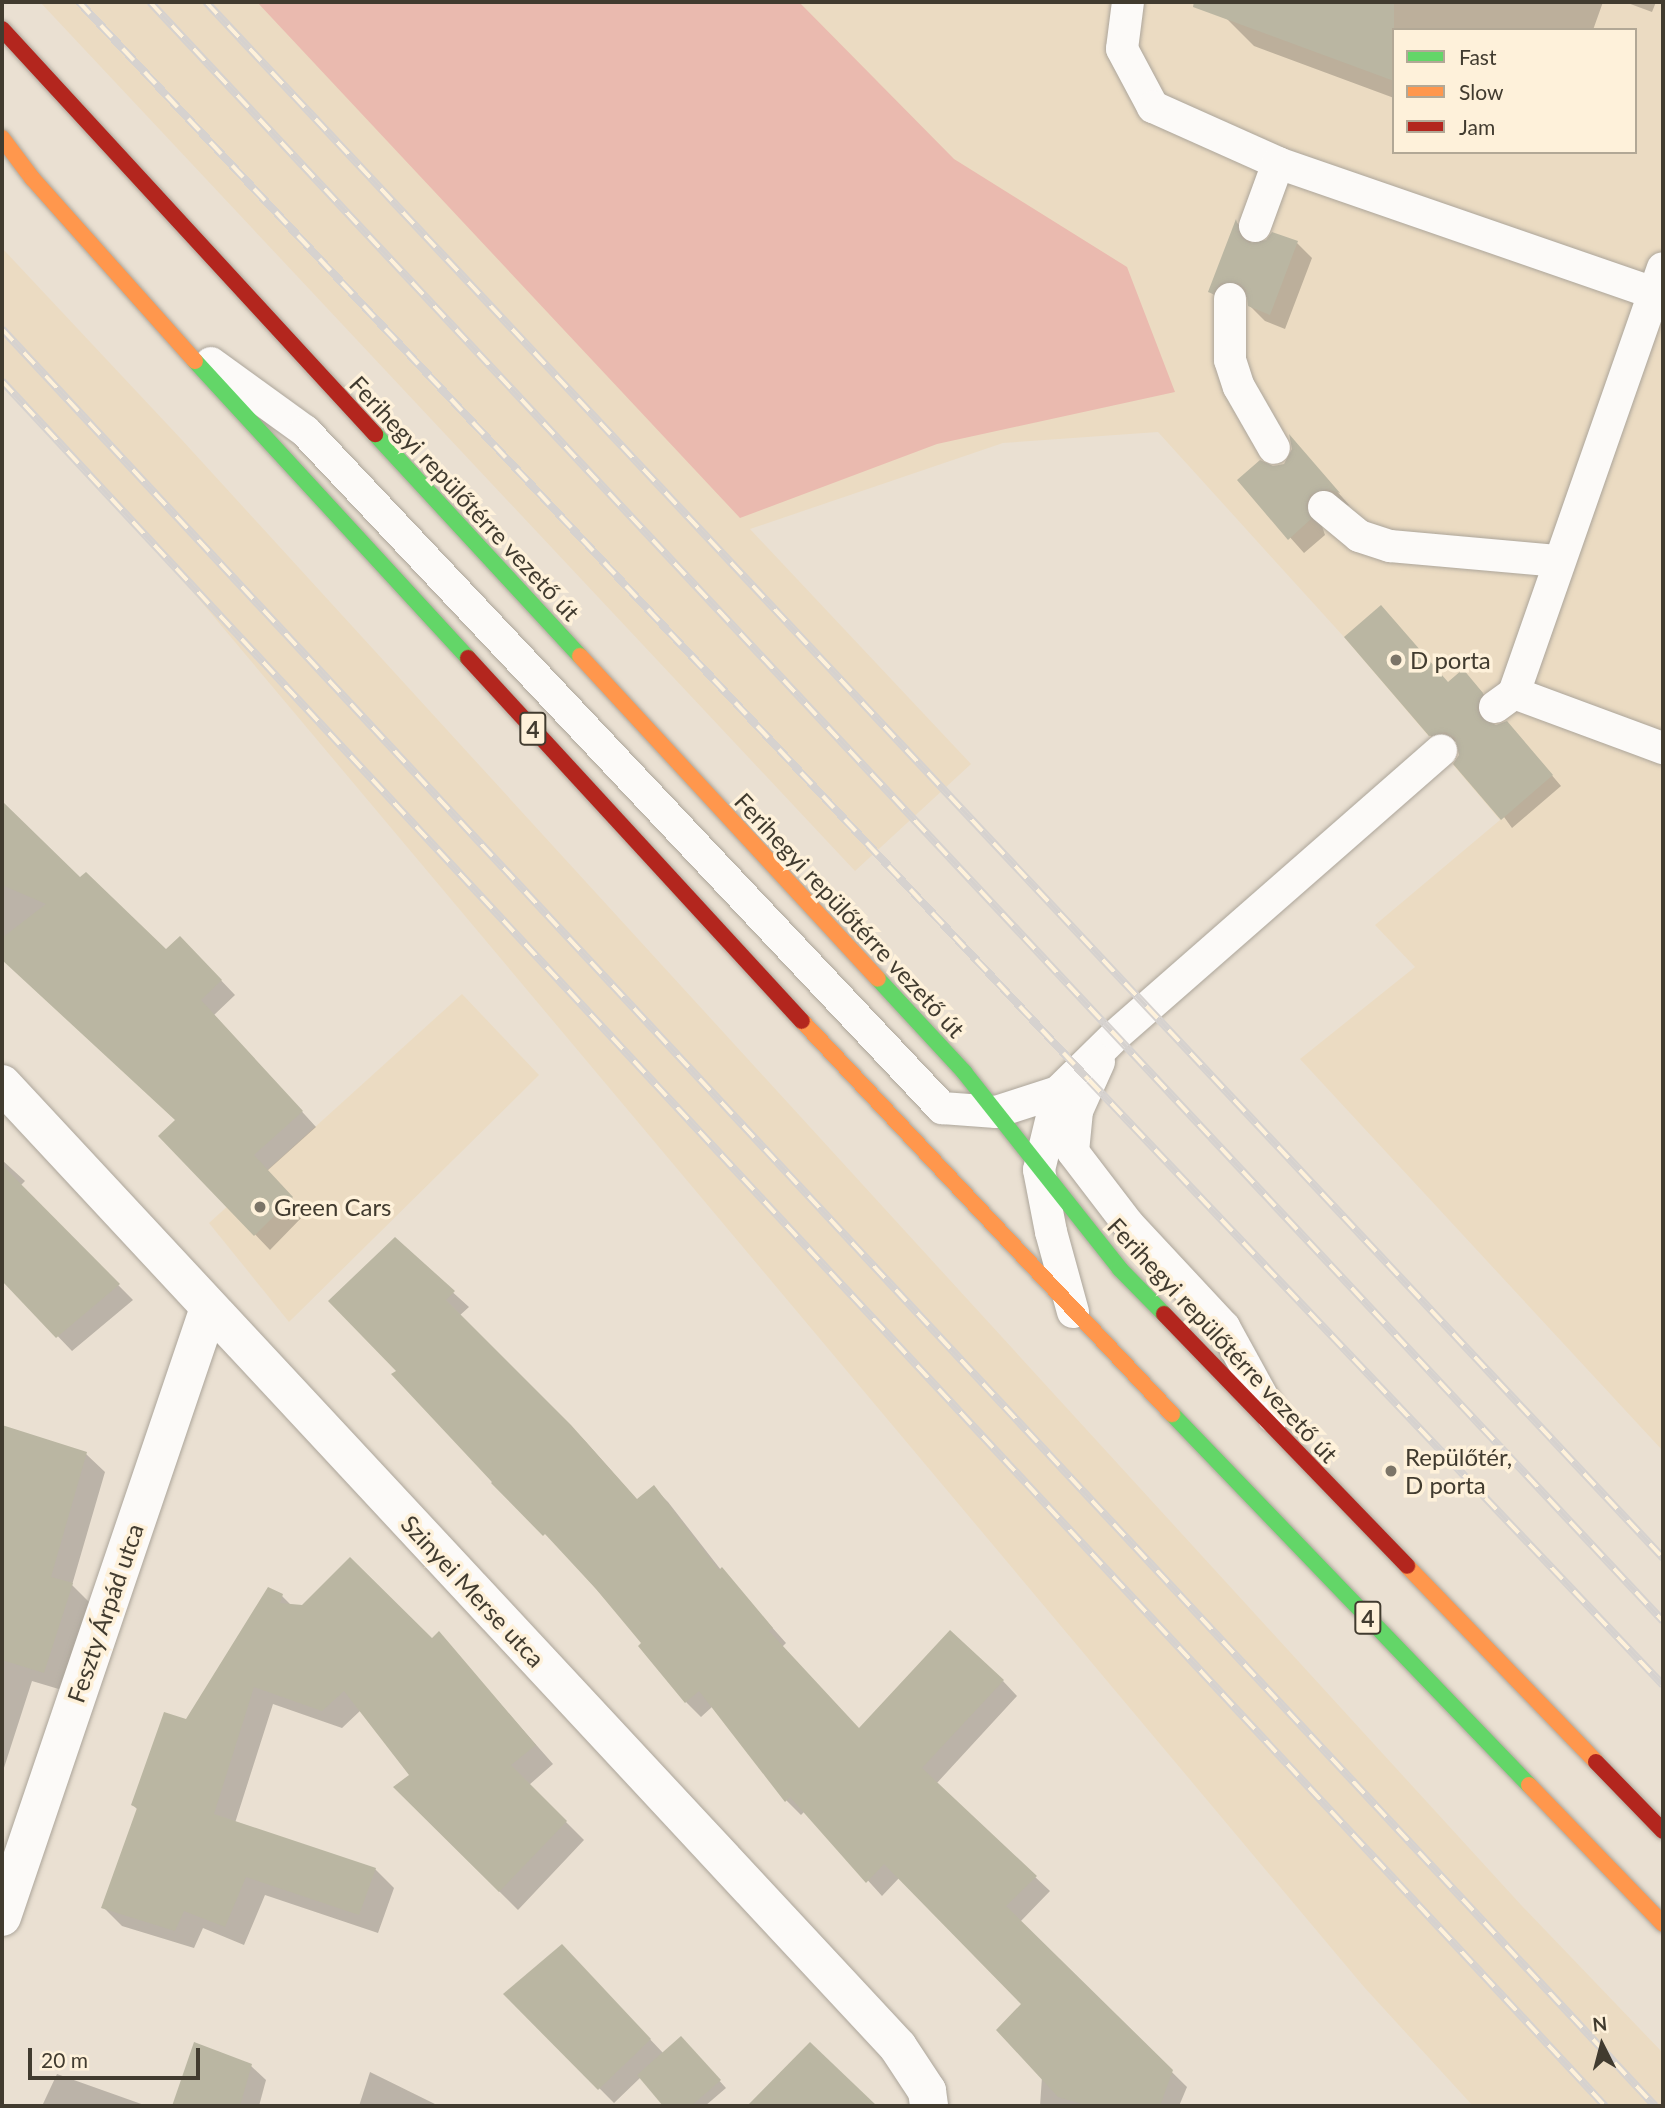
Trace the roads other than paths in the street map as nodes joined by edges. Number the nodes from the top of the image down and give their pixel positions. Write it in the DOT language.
graph roads {
  1 [pos="1128,2"];
  2 [pos="2,29"];
  3 [pos="2,138"];
  4 [pos="1278,163"];
  5 [pos="1255,226"];
  6 [pos="1658,281"];
  7 [pos="1230,299"];
  8 [pos="169,333"];
  9 [pos="1274,448"];
  10 [pos="1324,507"];
  11 [pos="1559,561"];
  12 [pos="1663,748"];
  13 [pos="1441,750"];
  14 [pos="1109,1042"];
  15 [pos="2,1084"];
  16 [pos="1058,1092"];
  17 [pos="996,1112"];
  18 [pos="1039,1170"];
  19 [pos="209,1308"];
  20 [pos="1073,1312"];
  21 [pos="1292,1448"];
  22 [pos="1663,1831"];
  23 [pos="2,1917"];
  24 [pos="1663,1924"];
  25 [pos="929,2106"];
  1 -- 4 [label="lane"];
  2 -- 17 [label="main road, Ferihegyi repülőtérre vezető út"];
  3 -- 8 [label="main road, 4"];
  4 -- 5 [label="lane"];
  4 -- 6 [label="lane"];
  6 -- 11 [label="lane"];
  7 -- 9 [label="lane"];
  8 -- 17 [label="lane"];
  8 -- 20 [label="main road, 4"];
  10 -- 11 [label="lane"];
  11 -- 12 [label="lane"];
  13 -- 14 [label="lane"];
  14 -- 16 [label="lane"];
  14 -- 21 [label="lane"];
  15 -- 19 [label="street, Szinyei Merse utca"];
  16 -- 17 [label="lane"];
  16 -- 18 [label="lane"];
  17 -- 18 [label="main road, Ferihegyi repülőtérre vezető út"];
  18 -- 20 [label="lane"];
  18 -- 21 [label="main road, Ferihegyi repülőtérre vezető út"];
  19 -- 23 [label="street, Feszty Árpád utca"];
  19 -- 25 [label="street, Szinyei Merse utca"];
  20 -- 24 [label="main road, 4"];
  21 -- 22 [label="main road, Ferihegyi repülőtérre vezető út"];
}
